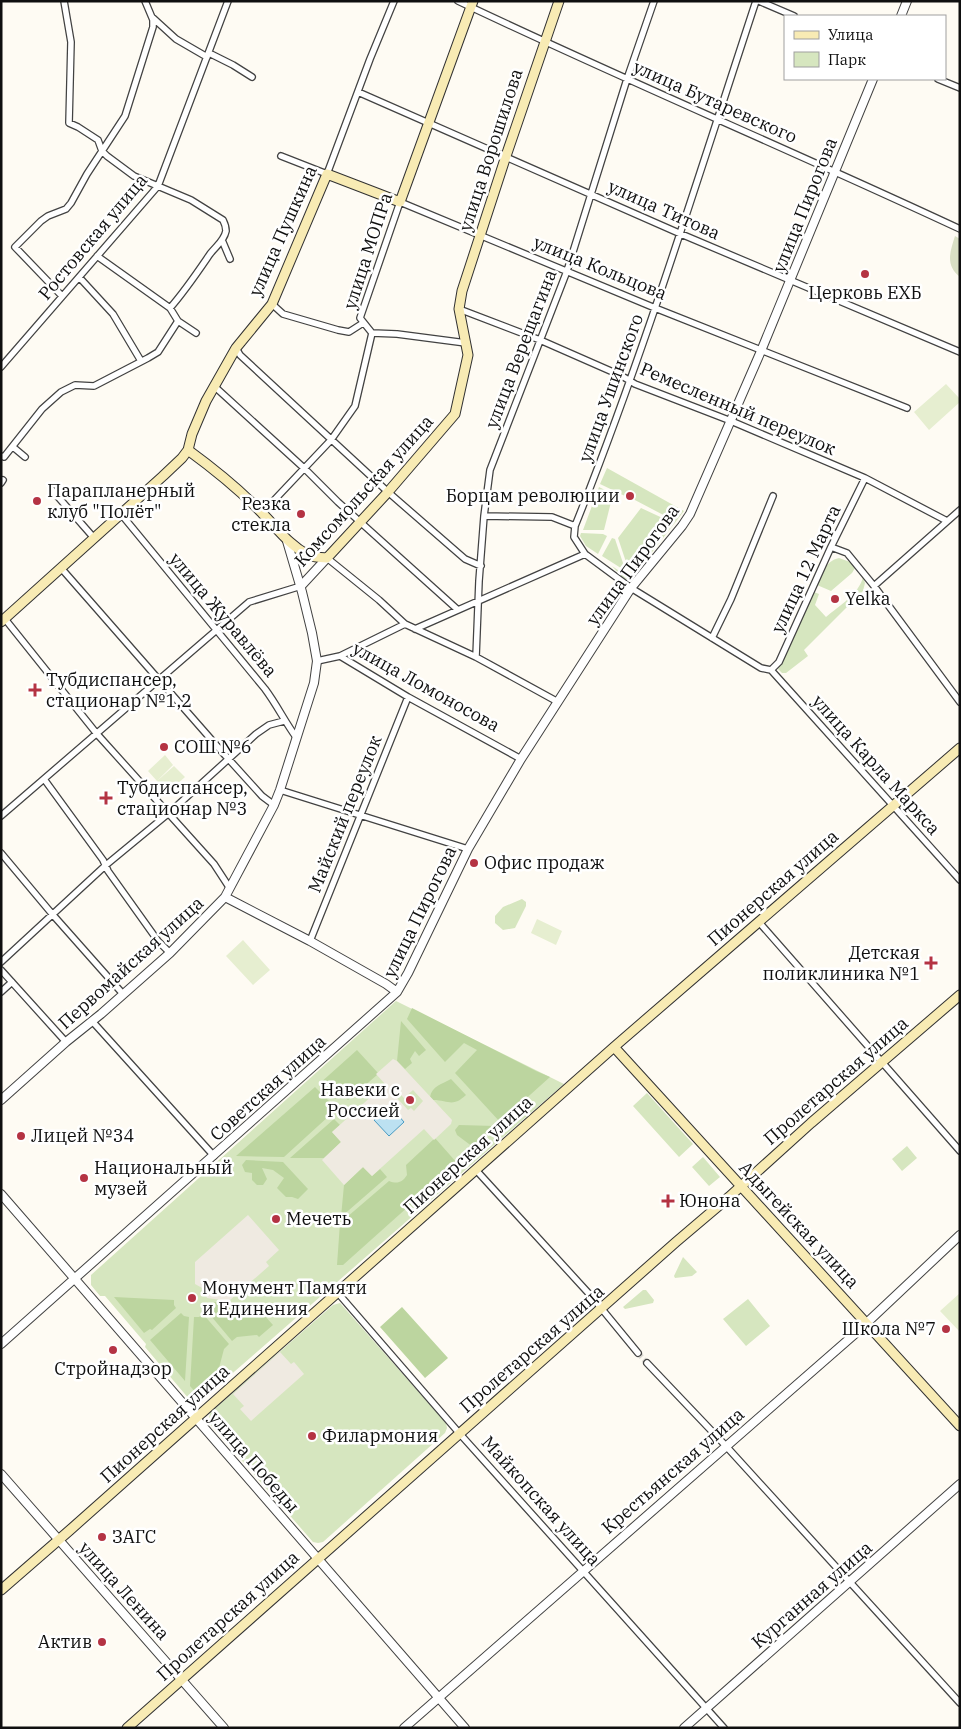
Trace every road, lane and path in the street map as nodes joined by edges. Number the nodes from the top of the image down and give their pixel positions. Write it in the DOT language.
graph roads {
  1 [pos="64,1"];
  2 [pos="144,1"];
  3 [pos="228,1"];
  4 [pos="394,1"];
  5 [pos="458,1"];
  6 [pos="559,1"];
  7 [pos="654,1"];
  8 [pos="757,1"];
  9 [pos="907,1"];
  10 [pos="472,4"];
  11 [pos="792,15"];
  12 [pos="900,15"];
  13 [pos="151,16"];
  14 [pos="544,42"];
  15 [pos="208,55"];
  16 [pos="252,77"];
  17 [pos="627,79"];
  18 [pos="873,80"];
  19 [pos="940,80"];
  20 [pos="960,88"];
  21 [pos="358,92"];
  22 [pos="717,120"];
  23 [pos="429,123"];
  24 [pos="102,151"];
  25 [pos="281,156"];
  26 [pos="506,156"];
  27 [pos="835,171"];
  28 [pos="327,174"];
  29 [pos="158,186"];
  30 [pos="591,194"];
  31 [pos="400,202"];
  32 [pos="960,229"];
  33 [pos="681,234"];
  34 [pos="480,236"];
  35 [pos="222,240"];
  36 [pos="97,256"];
  37 [pos="230,259"];
  38 [pos="567,271"];
  39 [pos="79,277"];
  40 [pos="790,280"];
  41 [pos="62,296"];
  42 [pos="272,304"];
  43 [pos="170,308"];
  44 [pos="655,308"];
  45 [pos="459,309"];
  46 [pos="178,321"];
  47 [pos="363,323"];
  48 [pos="196,332"];
  49 [pos="372,333"];
  50 [pos="540,340"];
  51 [pos="466,343"];
  52 [pos="236,348"];
  53 [pos="761,351"];
  54 [pos="960,352"];
  55 [pos="141,361"];
  56 [pos="1,367"];
  57 [pos="630,380"];
  58 [pos="214,386"];
  59 [pos="907,408"];
  60 [pos="731,421"];
  61 [pos="331,440"];
  62 [pos="12,447"];
  63 [pos="188,450"];
  64 [pos="1,456"];
  65 [pos="25,457"];
  66 [pos="305,469"];
  67 [pos="865,478"];
  68 [pos="52,490"];
  69 [pos="388,492"];
  70 [pos="773,496"];
  71 [pos="960,510"];
  72 [pos="262,513"];
  73 [pos="121,514"];
  74 [pos="484,516"];
  75 [pos="360,522"];
  76 [pos="947,522"];
  77 [pos="575,526"];
  78 [pos="94,538"];
  79 [pos="287,541"];
  80 [pos="831,547"];
  81 [pos="585,554"];
  82 [pos="327,558"];
  83 [pos="481,566"];
  84 [pos="61,568"];
  85 [pos="301,586"];
  86 [pos="874,586"];
  87 [pos="632,588"];
  88 [pos="478,601"];
  89 [pos="458,610"];
  90 [pos="3,620"];
  91 [pos="405,624"];
  92 [pos="415,629"];
  93 [pos="216,630"];
  94 [pos="712,638"];
  95 [pos="340,656"];
  96 [pos="476,658"];
  97 [pos="317,662"];
  98 [pos="771,670"];
  99 [pos="159,681"];
  100 [pos="408,698"];
  101 [pos="558,702"];
  102 [pos="960,702"];
  103 [pos="284,721"];
  104 [pos="97,734"];
  105 [pos="296,737"];
  106 [pos="960,748"];
  107 [pos="521,758"];
  108 [pos="229,759"];
  109 [pos="44,778"];
  110 [pos="280,790"];
  111 [pos="274,805"];
  112 [pos="893,806"];
  113 [pos="169,813"];
  114 [pos="361,815"];
  115 [pos="1,816"];
  116 [pos="468,849"];
  117 [pos="1,853"];
  118 [pos="106,866"];
  119 [pos="960,880"];
  120 [pos="229,887"];
  121 [pos="225,897"];
  122 [pos="53,915"];
  123 [pos="758,921"];
  124 [pos="310,941"];
  125 [pos="170,953"];
  126 [pos="1,962"];
  127 [pos="1,970"];
  128 [pos="12,982"];
  129 [pos="1,992"];
  130 [pos="397,992"];
  131 [pos="123,994"];
  132 [pos="960,995"];
  133 [pos="92,1021"];
  134 [pos="66,1042"];
  135 [pos="614,1047"];
  136 [pos="882,1062"];
  137 [pos="1,1100"];
  138 [pos="960,1151"];
  139 [pos="214,1156"];
  140 [pos="476,1170"];
  141 [pos="741,1186"];
  142 [pos="1,1194"];
  143 [pos="960,1235"];
  144 [pos="76,1279"];
  145 [pos="337,1292"];
  146 [pos="602,1309"];
  147 [pos="867,1323"];
  148 [pos="1,1344"];
  149 [pos="638,1353"];
  150 [pos="648,1363"];
  151 [pos="196,1418"];
  152 [pos="960,1426"];
  153 [pos="460,1434"];
  154 [pos="725,1446"];
  155 [pos="1,1474"];
  156 [pos="960,1484"];
  157 [pos="59,1540"];
  158 [pos="318,1558"];
  159 [pos="583,1570"];
  160 [pos="848,1583"];
  161 [pos="1,1590"];
  162 [pos="182,1679"];
  163 [pos="438,1697"];
  164 [pos="960,1703"];
  165 [pos="706,1708"];
  166 [pos="127,1728"];
  167 [pos="224,1728"];
  168 [pos="404,1728"];
  169 [pos="465,1728"];
  170 [pos="684,1728"];
  171 [pos="724,1728"];
  1 -- 24 [label="street"];
  2 -- 13 [label="street"];
  3 -- 15 [label="street, Ростовская улица"];
  4 -- 21 [label="street, улица Пушкина"];
  5 -- 10 [label="street, улица Бутаревского"];
  6 -- 14 [label="main road, улица Ворошилова"];
  7 -- 17 [label="street, улица Верещагина"];
  8 -- 11 [label="street"];
  8 -- 22 [label="street, улица Ушинского"];
  9 -- 12 [label="street"];
  10 -- 14 [label="street, улица Бутаревского"];
  10 -- 23 [label="main road, улица МОПРа"];
  13 -- 15 [label="street"];
  13 -- 24 [label="street"];
  14 -- 17 [label="street, улица Бутаревского"];
  14 -- 26 [label="main road, улица Ворошилова"];
  15 -- 16 [label="street"];
  15 -- 29 [label="street, Ростовская улица"];
  17 -- 22 [label="street, улица Бутаревского"];
  17 -- 30 [label="street, улица Верещагина"];
  18 -- 27 [label="street, улица Пирогова"];
  19 -- 20 [label="street"];
  21 -- 23 [label="street, улица Титова"];
  21 -- 28 [label="street, улица Пушкина"];
  22 -- 27 [label="street, улица Бутаревского"];
  22 -- 33 [label="street, улица Ушинского"];
  23 -- 26 [label="street, улица Титова"];
  23 -- 31 [label="main road, улица МОПРа"];
  24 -- 29 [label="street"];
  24 -- 41 [label="street"];
  25 -- 28 [label="street, улица Кольцова"];
  26 -- 30 [label="street, улица Титова"];
  26 -- 34 [label="main road, улица Ворошилова"];
  27 -- 32 [label="street, улица Бутаревского"];
  27 -- 40 [label="street, улица Пирогова"];
  28 -- 31 [label="main road, улица Кольцова"];
  28 -- 42 [label="main road, улица Пушкина"];
  29 -- 35 [label="street"];
  29 -- 36 [label="street, Ростовская улица"];
  30 -- 33 [label="street, улица Титова"];
  30 -- 38 [label="street, улица Верещагина"];
  31 -- 34 [label="street, улица Кольцова"];
  31 -- 47 [label="street, улица МОПРа"];
  33 -- 40 [label="street, улица Титова"];
  33 -- 44 [label="street, улица Ушинского"];
  34 -- 38 [label="street, улица Кольцова"];
  34 -- 45 [label="main road, улица Ворошилова"];
  35 -- 37 [label="street"];
  35 -- 43 [label="street"];
  36 -- 39 [label="street, Ростовская улица"];
  36 -- 43 [label="street"];
  38 -- 44 [label="street, улица Кольцова"];
  38 -- 50 [label="street, улица Верещагина"];
  39 -- 41 [label="street, Ростовская улица"];
  39 -- 55 [label="street"];
  40 -- 53 [label="street, улица Пирогова"];
  40 -- 54 [label="street, улица Титова"];
  41 -- 56 [label="street, Ростовская улица"];
  42 -- 47 [label="street"];
  42 -- 52 [label="main road, улица Пушкина"];
  43 -- 46 [label="street"];
  44 -- 53 [label="street, улица Кольцова"];
  44 -- 57 [label="street, улица Ушинского"];
  45 -- 50 [label="street, Ремесленный переулок"];
  45 -- 51 [label="main road, Комсомольская улица"];
  46 -- 48 [label="street"];
  46 -- 55 [label="street"];
  47 -- 49 [label="street, улица МОПРа"];
  49 -- 51 [label="street"];
  49 -- 61 [label="street, улица МОПРа"];
  50 -- 57 [label="street, Ремесленный переулок"];
  50 -- 74 [label="street, улица Верещагина"];
  51 -- 69 [label="main road, Комсомольская улица"];
  52 -- 58 [label="main road, улица Пушкина"];
  52 -- 61 [label="street"];
  53 -- 59 [label="street, улица Кольцова"];
  53 -- 60 [label="street, улица Пирогова"];
  55 -- 62 [label="street"];
  57 -- 60 [label="street, Ремесленный переулок"];
  57 -- 77 [label="street, улица Ушинского"];
  58 -- 63 [label="main road, улица Пушкина"];
  58 -- 66 [label="street"];
  60 -- 67 [label="street, Ремесленный переулок"];
  60 -- 87 [label="street, улица Пирогова"];
  61 -- 66 [label="street, улица МОПРа"];
  61 -- 69 [label="street"];
  62 -- 64 [label="street"];
  62 -- 65 [label="street"];
  63 -- 72 [label="main road"];
  63 -- 73 [label="main road, улица Пушкина"];
  66 -- 72 [label="street, улица МОПРа"];
  66 -- 75 [label="street"];
  67 -- 76 [label="street, Ремесленный переулок"];
  67 -- 80 [label="street, улица 12 Марта"];
  68 -- 78 [label="street"];
  69 -- 75 [label="main road, Комсомольская улица"];
  69 -- 83 [label="street"];
  70 -- 94 [label="street"];
  71 -- 76 [label="street"];
  72 -- 79 [label="main road"];
  73 -- 78 [label="main road, улица Пушкина"];
  73 -- 93 [label="street, улица Журавлёва"];
  74 -- 77 [label="street"];
  74 -- 83 [label="street, улица Верещагина"];
  75 -- 82 [label="main road, Комсомольская улица"];
  75 -- 89 [label="street"];
  76 -- 86 [label="street"];
  77 -- 81 [label="street"];
  78 -- 84 [label="main road, улица Пушкина"];
  79 -- 82 [label="main road"];
  79 -- 85 [label="street"];
  80 -- 86 [label="street"];
  80 -- 98 [label="street, улица 12 Марта"];
  81 -- 87 [label="street"];
  81 -- 88 [label="street"];
  82 -- 85 [label="street, Комсомольская улица"];
  82 -- 91 [label="street"];
  83 -- 88 [label="street, улица Верещагина"];
  84 -- 90 [label="main road, улица Пушкина"];
  84 -- 99 [label="street"];
  85 -- 93 [label="street, Комсомольская улица"];
  85 -- 97 [label="street"];
  86 -- 102 [label="street"];
  87 -- 94 [label="street"];
  87 -- 101 [label="street, улица Пирогова"];
  88 -- 89 [label="street"];
  88 -- 96 [label="street, улица Верещагина"];
  89 -- 92 [label="street"];
  90 -- 104 [label="street"];
  91 -- 92 [label="street"];
  91 -- 95 [label="street"];
  92 -- 96 [label="street"];
  93 -- 99 [label="street, Комсомольская улица"];
  93 -- 103 [label="street, улица Журавлёва"];
  94 -- 98 [label="street"];
  95 -- 97 [label="street, улица Ломоносова"];
  95 -- 100 [label="street, улица Ломоносова"];
  96 -- 101 [label="street"];
  97 -- 105 [label="street, Первомайская улица"];
  98 -- 112 [label="street, улица Карла Маркса"];
  99 -- 104 [label="street, Комсомольская улица"];
  99 -- 108 [label="street"];
  100 -- 107 [label="street, улица Ломоносова"];
  100 -- 114 [label="street, Майский переулок"];
  101 -- 107 [label="street, улица Пирогова"];
  103 -- 105 [label="street, улица Журавлёва"];
  103 -- 108 [label="street"];
  104 -- 109 [label="street, Комсомольская улица"];
  104 -- 113 [label="street"];
  105 -- 110 [label="street, Первомайская улица"];
  106 -- 112 [label="main road, Пионерская улица"];
  107 -- 116 [label="street, улица Пирогова"];
  108 -- 111 [label="street"];
  108 -- 113 [label="street"];
  109 -- 115 [label="street, Комсомольская улица"];
  109 -- 118 [label="street"];
  110 -- 111 [label="street, Первомайская улица"];
  110 -- 114 [label="street"];
  111 -- 120 [label="street, Первомайская улица"];
  112 -- 119 [label="street, улица Карла Маркса"];
  112 -- 123 [label="main road, Пионерская улица"];
  113 -- 118 [label="street"];
  113 -- 120 [label="street"];
  114 -- 116 [label="street"];
  114 -- 124 [label="street, Майский переулок"];
  116 -- 130 [label="street, улица Пирогова"];
  117 -- 122 [label="street"];
  118 -- 122 [label="street"];
  118 -- 125 [label="street"];
  120 -- 121 [label="street, Первомайская улица"];
  121 -- 124 [label="street"];
  121 -- 125 [label="street, Первомайская улица"];
  122 -- 126 [label="street"];
  122 -- 131 [label="street"];
  123 -- 135 [label="main road, Пионерская улица"];
  123 -- 136 [label="street"];
  124 -- 130 [label="street"];
  125 -- 131 [label="street, Первомайская улица"];
  127 -- 128 [label="street"];
  128 -- 129 [label="street"];
  128 -- 134 [label="street"];
  130 -- 139 [label="street, Советская улица"];
  131 -- 133 [label="street, Первомайская улица"];
  132 -- 136 [label="main road, Пролетарская улица"];
  133 -- 134 [label="street, Первомайская улица"];
  133 -- 139 [label="street"];
  134 -- 137 [label="street, Первомайская улица"];
  135 -- 140 [label="main road, Пионерская улица"];
  135 -- 141 [label="main road, Адыгейская улица"];
  136 -- 138 [label="street"];
  136 -- 141 [label="main road, Пролетарская улица"];
  139 -- 144 [label="street, Советская улица"];
  140 -- 145 [label="main road, Пионерская улица"];
  140 -- 146 [label="street"];
  141 -- 146 [label="main road, Пролетарская улица"];
  141 -- 147 [label="main road, Адыгейская улица"];
  142 -- 144 [label="street, улица Победы"];
  143 -- 147 [label="street, Крестьянская улица"];
  144 -- 148 [label="street, Советская улица"];
  144 -- 151 [label="street, улица Победы"];
  145 -- 151 [label="main road, Пионерская улица"];
  145 -- 153 [label="street, Майкопская улица"];
  146 -- 149 [label="street"];
  146 -- 153 [label="main road, Пролетарская улица"];
  147 -- 152 [label="main road, Адыгейская улица"];
  147 -- 154 [label="street, Крестьянская улица"];
  150 -- 154 [label="street"];
  151 -- 157 [label="main road, Пионерская улица"];
  151 -- 158 [label="street, улица Победы"];
  153 -- 158 [label="main road, Пролетарская улица"];
  153 -- 159 [label="street, Майкопская улица"];
  154 -- 159 [label="street, Крестьянская улица"];
  154 -- 160 [label="street"];
  155 -- 157 [label="street, улица Ленина"];
  156 -- 160 [label="street, Курганная улица"];
  157 -- 161 [label="main road, Пионерская улица"];
  157 -- 162 [label="street, улица Ленина"];
  158 -- 162 [label="main road, Пролетарская улица"];
  158 -- 163 [label="street, улица Победы"];
  159 -- 163 [label="street, Крестьянская улица"];
  159 -- 165 [label="street, Майкопская улица"];
  160 -- 164 [label="street"];
  160 -- 165 [label="street, Курганная улица"];
  162 -- 166 [label="main road, Пролетарская улица"];
  162 -- 167 [label="street, улица Ленина"];
  163 -- 168 [label="street, Крестьянская улица"];
  163 -- 169 [label="street, улица Победы"];
  165 -- 170 [label="street, Курганная улица"];
  165 -- 171 [label="street, Майкопская улица"];
}
